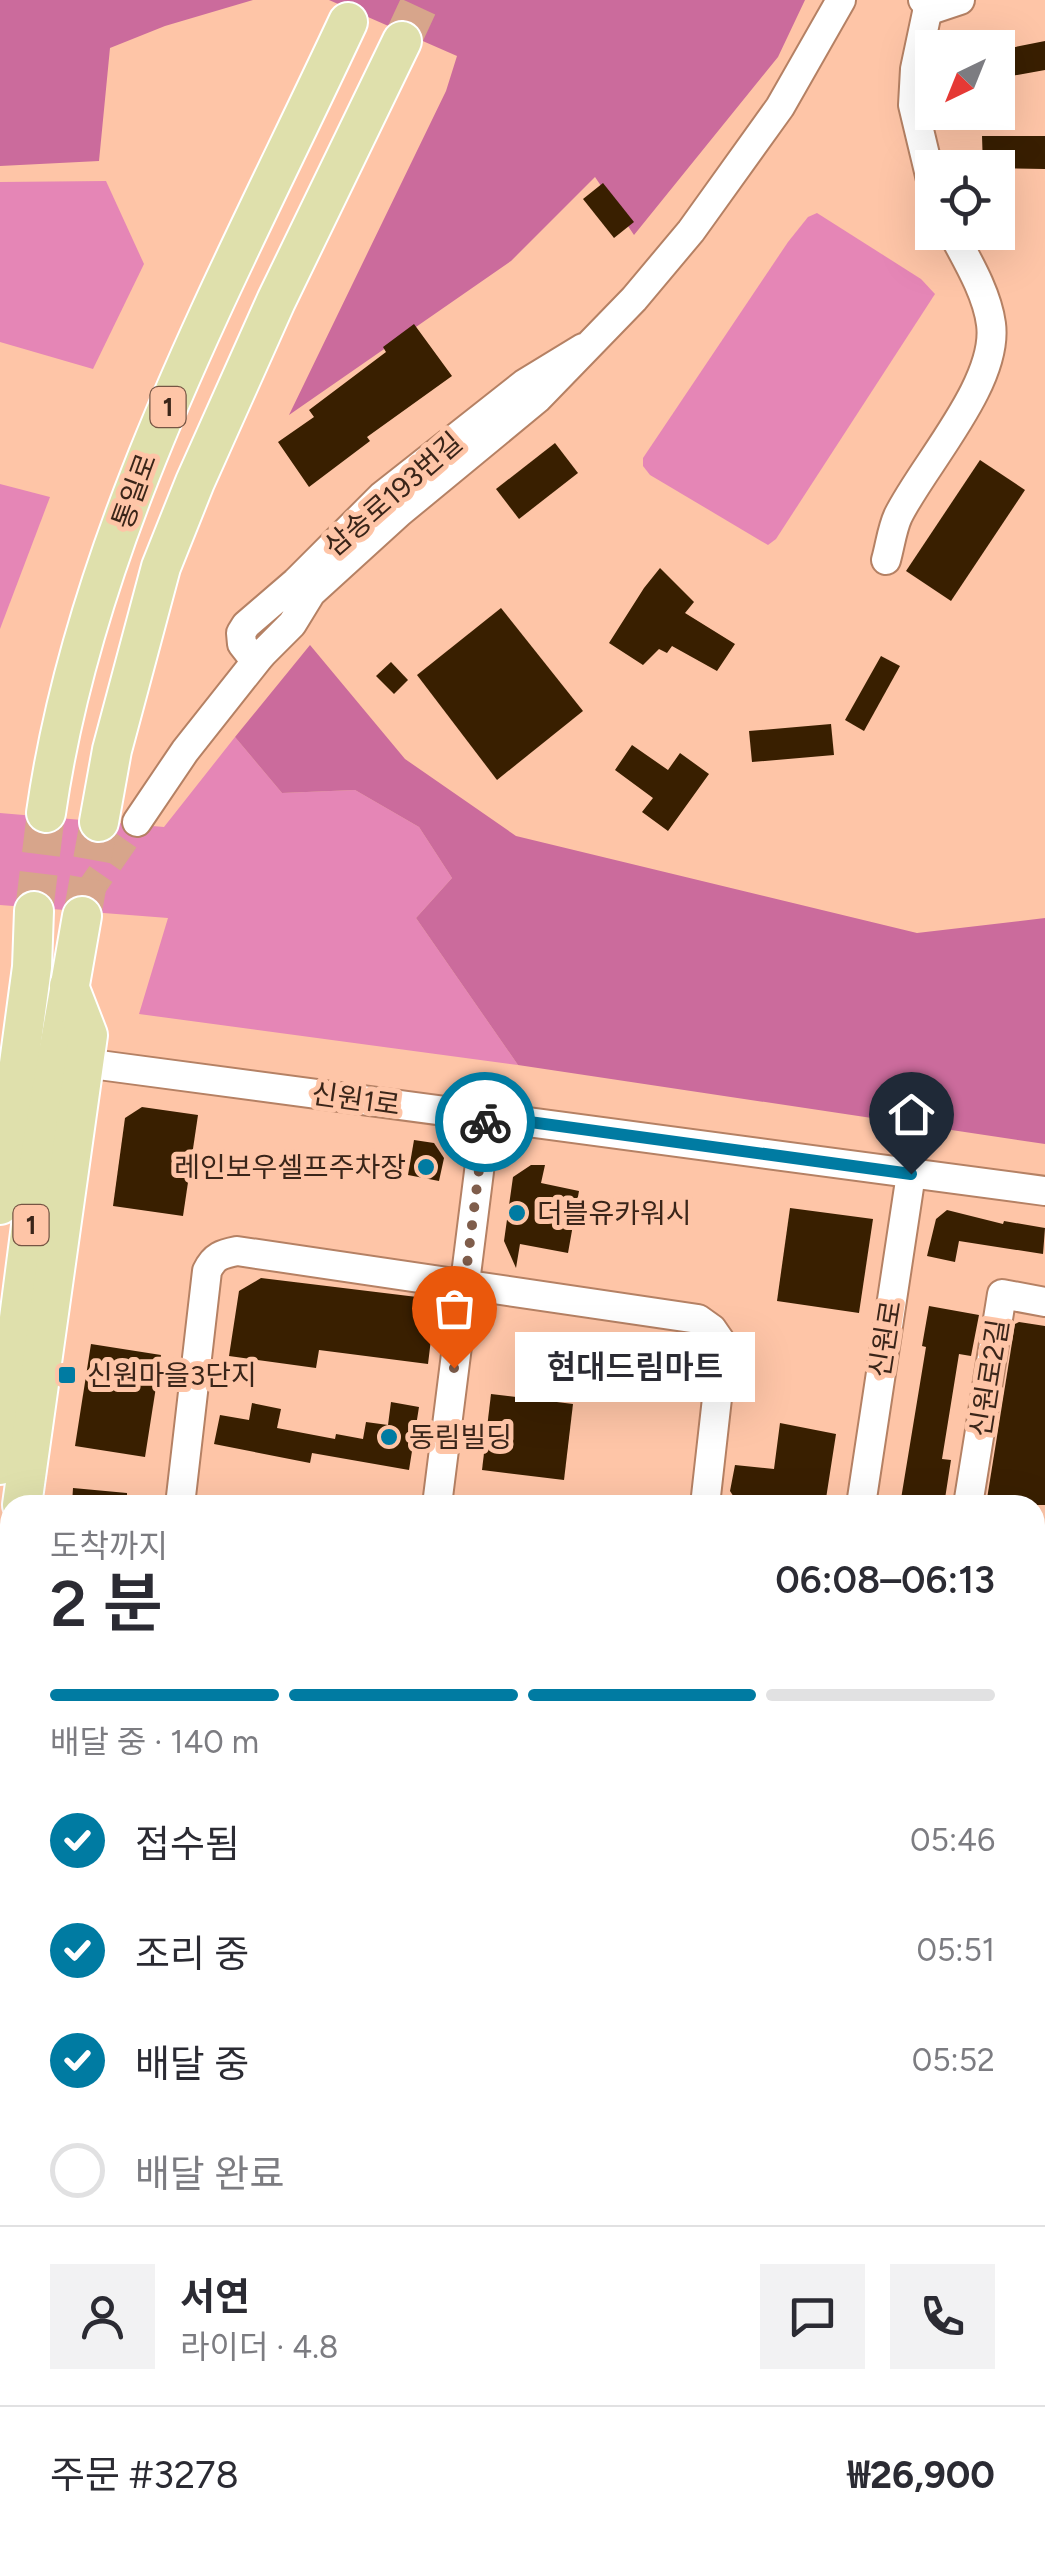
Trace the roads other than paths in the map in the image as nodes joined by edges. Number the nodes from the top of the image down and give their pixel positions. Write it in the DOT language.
graph roads {
  1 [pos="841,0"];
  2 [pos="960,0"];
  3 [pos="925,5"];
  4 [pos="348,22"];
  5 [pos="402,40"];
  6 [pos="924,150"];
  7 [pos="960,250"];
  8 [pos="886,560"];
  9 [pos="46,813"];
  10 [pos="99,822"];
  11 [pos="137,822"];
  12 [pos="34,911"];
  13 [pos="82,916"];
  14 [pos="32,967"];
  15 [pos="68,986"];
  16 [pos="0,1044"];
  17 [pos="84,1063"];
  18 [pos="486,1116"];
  19 [pos="911,1174"];
  20 [pos="1045,1191"];
  21 [pos="0,1205"];
  22 [pos="464,1284"];
  23 [pos="1045,1302"];
  24 [pos="0,1465"];
  25 [pos="23,1495"];
  26 [pos="181,1495"];
  27 [pos="438,1495"];
  28 [pos="706,1495"];
  29 [pos="863,1495"];
  30 [pos="970,1495"];
  1 -- 11 [label="street, 삼송로193번길"];
  2 -- 3 [label="street"];
  3 -- 6 [label="street"];
  4 -- 9 [label="main road, 통일로 / 1"];
  5 -- 10 [label="main road, 통일로 / 1"];
  7 -- 8 [label="street"];
  12 -- 14 [label="main road, 1"];
  13 -- 15 [label="main road, 1"];
  14 -- 16 [label="main road"];
  14 -- 21 [label="main road, 1"];
  15 -- 17 [label="main road"];
  15 -- 24 [label="main road, 1"];
  17 -- 18 [label="street, 신원1로"];
  17 -- 25 [label="main road"];
  18 -- 19 [label="street, 신원1로"];
  18 -- 22 [label="street"];
  19 -- 20 [label="street, 신원1로"];
  19 -- 29 [label="street, 신원로"];
  22 -- 26 [label="street"];
  22 -- 27 [label="street"];
  22 -- 28 [label="street"];
  23 -- 30 [label="street, 신원로2길"];
}
